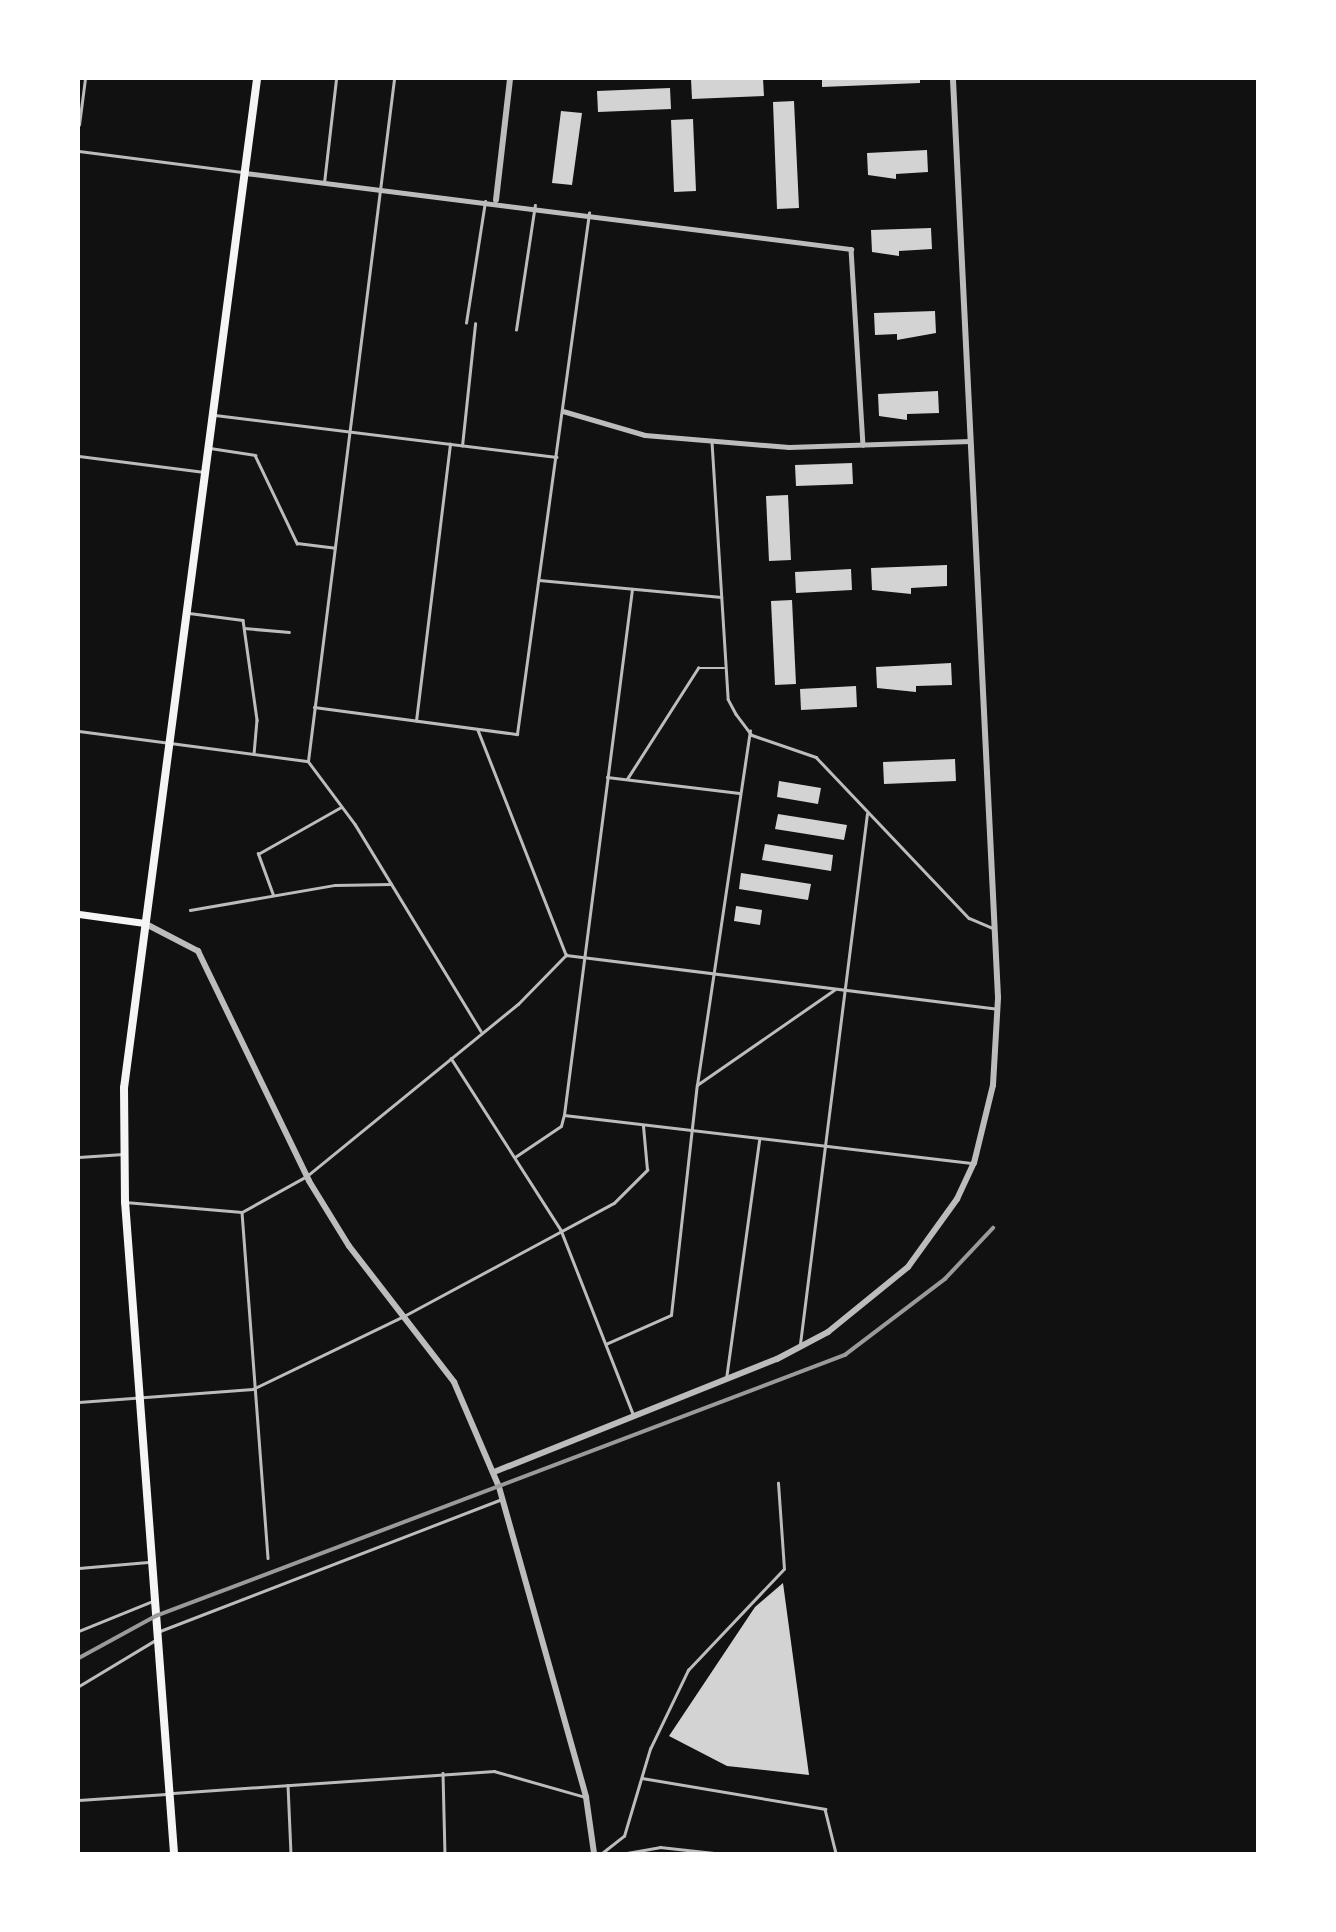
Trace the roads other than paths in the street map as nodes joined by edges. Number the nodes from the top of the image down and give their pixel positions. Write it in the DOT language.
graph roads {
  1 [pos="85,79"];
  2 [pos="257,79"];
  3 [pos="336,79"];
  4 [pos="394,79"];
  5 [pos="510,79"];
  6 [pos="953,79"];
  7 [pos="81,89"];
  8 [pos="79,125"];
  9 [pos="79,151"];
  10 [pos="244,172"];
  11 [pos="324,184"];
  12 [pos="380,188"];
  13 [pos="496,200"];
  14 [pos="485,201"];
  15 [pos="535,205"];
  16 [pos="589,213"];
  17 [pos="466,323"];
  18 [pos="475,324"];
  19 [pos="516,330"];
  20 [pos="563,411"];
  21 [pos="212,414"];
  22 [pos="351,433"];
  23 [pos="712,441"];
  24 [pos="970,441"];
  25 [pos="450,444"];
  26 [pos="863,445"];
  27 [pos="462,446"];
  28 [pos="208,448"];
  29 [pos="79,456"];
  30 [pos="556,457"];
  31 [pos="204,472"];
  32 [pos="335,548"];
  33 [pos="539,580"];
  34 [pos="632,589"];
  35 [pos="721,597"];
  36 [pos="186,613"];
  37 [pos="244,628"];
  38 [pos="289,632"];
  39 [pos="726,668"];
  40 [pos="314,707"];
  41 [pos="416,721"];
  42 [pos="477,730"];
  43 [pos="79,732"];
  44 [pos="750,732"];
  45 [pos="168,743"];
  46 [pos="254,754"];
  47 [pos="308,761"];
  48 [pos="607,777"];
  49 [pos="627,779"];
  50 [pos="740,793"];
  51 [pos="341,807"];
  52 [pos="867,814"];
  53 [pos="392,884"];
  54 [pos="273,895"];
  55 [pos="190,910"];
  56 [pos="79,914"];
  57 [pos="144,923"];
  58 [pos="995,929"];
  59 [pos="566,955"];
  60 [pos="583,958"];
  61 [pos="713,974"];
  62 [pos="836,989"];
  63 [pos="845,990"];
  64 [pos="998,1009"];
  65 [pos="482,1032"];
  66 [pos="450,1057"];
  67 [pos="697,1084"];
  68 [pos="564,1115"];
  69 [pos="643,1126"];
  70 [pos="691,1133"];
  71 [pos="760,1140"];
  72 [pos="823,1147"];
  73 [pos="123,1154"];
  74 [pos="79,1157"];
  75 [pos="515,1157"];
  76 [pos="974,1163"];
  77 [pos="307,1176"];
  78 [pos="125,1202"];
  79 [pos="242,1212"];
  80 [pos="561,1230"];
  81 [pos="404,1316"];
  82 [pos="606,1344"];
  83 [pos="800,1348"];
  84 [pos="726,1379"];
  85 [pos="253,1390"];
  86 [pos="139,1398"];
  87 [pos="79,1402"];
  88 [pos="633,1414"];
  89 [pos="494,1472"];
  90 [pos="778,1483"];
  91 [pos="503,1499"];
  92 [pos="268,1558"];
  93 [pos="152,1562"];
  94 [pos="79,1568"];
  95 [pos="156,1600"];
  96 [pos="79,1631"];
  97 [pos="157,1636"];
  98 [pos="79,1686"];
  99 [pos="443,1773"];
  100 [pos="641,1778"];
  101 [pos="288,1785"];
  102 [pos="169,1794"];
  103 [pos="586,1797"];
  104 [pos="79,1800"];
  105 [pos="174,1853"];
  106 [pos="291,1853"];
  107 [pos="445,1853"];
  108 [pos="594,1853"];
  109 [pos="602,1853"];
  110 [pos="627,1853"];
  111 [pos="714,1853"];
  112 [pos="836,1853"];
  1 -- 7 [label="lane"];
  2 -- 10 [label="main road"];
  3 -- 11 [label="lane"];
  4 -- 12 [label="lane"];
  5 -- 13 [label="street"];
  6 -- 24 [label="street"];
  7 -- 8 [label="lane"];
  9 -- 10 [label="lane"];
  10 -- 11 [label="street"];
  10 -- 21 [label="main road"];
  11 -- 12 [label="street"];
  12 -- 14 [label="street"];
  12 -- 22 [label="lane"];
  13 -- 14 [label="street"];
  13 -- 15 [label="street"];
  14 -- 17 [label="lane"];
  15 -- 16 [label="street"];
  15 -- 19 [label="lane"];
  16 -- 20 [label="lane"];
  16 -- 26 [label="street"];
  18 -- 27 [label="lane"];
  20 -- 23 [label="street"];
  20 -- 30 [label="lane"];
  21 -- 22 [label="lane"];
  21 -- 28 [label="main road"];
  22 -- 25 [label="lane"];
  22 -- 32 [label="lane"];
  23 -- 26 [label="street"];
  23 -- 35 [label="lane"];
  24 -- 26 [label="street"];
  24 -- 58 [label="street"];
  25 -- 27 [label="lane"];
  25 -- 41 [label="lane"];
  27 -- 30 [label="lane"];
  28 -- 31 [label="main road"];
  28 -- 32 [label="lane"];
  29 -- 31 [label="lane"];
  30 -- 33 [label="lane"];
  31 -- 36 [label="main road"];
  32 -- 40 [label="lane"];
  33 -- 34 [label="lane"];
  33 -- 42 [label="lane"];
  34 -- 35 [label="lane"];
  34 -- 48 [label="lane"];
  35 -- 39 [label="lane"];
  36 -- 37 [label="lane"];
  36 -- 45 [label="main road"];
  37 -- 38 [label="lane"];
  37 -- 46 [label="lane"];
  39 -- 44 [label="lane"];
  39 -- 49 [label="lane"];
  40 -- 41 [label="lane"];
  40 -- 47 [label="lane"];
  41 -- 42 [label="lane"];
  42 -- 59 [label="lane"];
  43 -- 45 [label="lane"];
  44 -- 50 [label="lane"];
  44 -- 52 [label="lane"];
  45 -- 46 [label="lane"];
  45 -- 57 [label="main road"];
  46 -- 47 [label="lane"];
  47 -- 51 [label="lane"];
  48 -- 49 [label="lane"];
  48 -- 60 [label="lane"];
  49 -- 50 [label="lane"];
  50 -- 61 [label="lane"];
  51 -- 53 [label="lane"];
  51 -- 54 [label="lane"];
  52 -- 58 [label="lane"];
  52 -- 63 [label="lane"];
  53 -- 54 [label="lane"];
  53 -- 65 [label="lane"];
  54 -- 55 [label="lane"];
  56 -- 57 [label="main road"];
  57 -- 73 [label="main road"];
  57 -- 77 [label="street"];
  58 -- 64 [label="street"];
  59 -- 60 [label="lane"];
  59 -- 65 [label="lane"];
  60 -- 61 [label="lane"];
  60 -- 68 [label="lane"];
  61 -- 62 [label="lane"];
  61 -- 67 [label="lane"];
  62 -- 63 [label="lane"];
  62 -- 67 [label="lane"];
  63 -- 64 [label="lane"];
  63 -- 72 [label="lane"];
  64 -- 76 [label="street"];
  65 -- 66 [label="lane"];
  66 -- 75 [label="lane"];
  66 -- 77 [label="lane"];
  67 -- 70 [label="lane"];
  68 -- 69 [label="lane"];
  68 -- 75 [label="lane"];
  69 -- 70 [label="lane"];
  69 -- 80 [label="lane"];
  70 -- 71 [label="lane"];
  70 -- 82 [label="lane"];
  71 -- 72 [label="lane"];
  71 -- 84 [label="lane"];
  72 -- 76 [label="lane"];
  72 -- 83 [label="lane"];
  73 -- 74 [label="lane"];
  73 -- 78 [label="main road"];
  75 -- 80 [label="lane"];
  76 -- 83 [label="street"];
  77 -- 79 [label="lane"];
  77 -- 81 [label="street"];
  78 -- 79 [label="lane"];
  78 -- 86 [label="main road"];
  79 -- 85 [label="lane"];
  80 -- 81 [label="lane"];
  80 -- 82 [label="lane"];
  81 -- 85 [label="lane"];
  81 -- 89 [label="street"];
  82 -- 88 [label="lane"];
  83 -- 84 [label="street"];
  84 -- 88 [label="street"];
  85 -- 86 [label="lane"];
  85 -- 92 [label="lane"];
  86 -- 87 [label="lane"];
  86 -- 93 [label="main road"];
  88 -- 89 [label="street"];
  89 -- 91 [label="street"];
  90 -- 100 [label="lane"];
  91 -- 97 [label="lane"];
  91 -- 103 [label="street"];
  93 -- 94 [label="lane"];
  93 -- 95 [label="main road"];
  95 -- 96 [label="lane"];
  95 -- 97 [label="main road"];
  97 -- 98 [label="lane"];
  97 -- 102 [label="main road"];
  99 -- 101 [label="lane"];
  99 -- 103 [label="lane"];
  99 -- 107 [label="lane"];
  100 -- 109 [label="lane"];
  100 -- 112 [label="lane"];
  101 -- 102 [label="lane"];
  101 -- 106 [label="lane"];
  102 -- 104 [label="lane"];
  102 -- 105 [label="main road"];
  103 -- 108 [label="street"];
  110 -- 111 [label="lane"];
}
